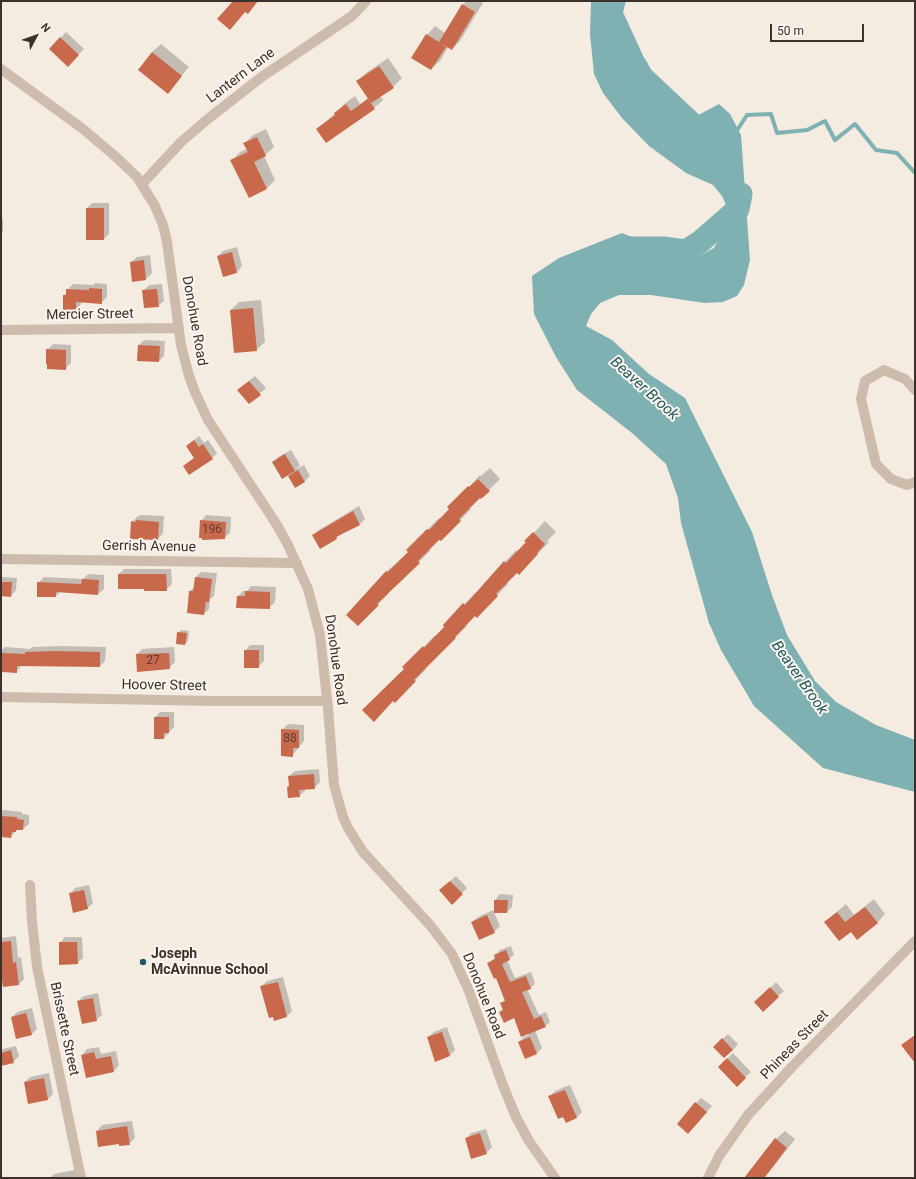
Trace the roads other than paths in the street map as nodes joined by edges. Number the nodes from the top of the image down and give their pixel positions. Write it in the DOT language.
graph roads {
  1 [pos="366,1"];
  2 [pos="1,69"];
  3 [pos="142,184"];
  4 [pos="179,328"];
  5 [pos="1,330"];
  6 [pos="915,390"];
  7 [pos="915,482"];
  8 [pos="1,559"];
  9 [pos="297,563"];
  10 [pos="1,697"];
  11 [pos="327,701"];
  12 [pos="30,885"];
  13 [pos="915,941"];
  14 [pos="81,1178"];
  15 [pos="555,1178"];
  16 [pos="708,1178"];
  1 -- 3 [label="street, Lantern Lane"];
  2 -- 3 [label="street, Donohue Road"];
  3 -- 4 [label="street, Donohue Road"];
  4 -- 5 [label="street, Mercier Street"];
  4 -- 9 [label="street, Donohue Road"];
  6 -- 7 [label="street"];
  8 -- 9 [label="street, Gerrish Avenue"];
  9 -- 11 [label="street, Donohue Road"];
  10 -- 11 [label="street, Hoover Street"];
  11 -- 15 [label="street, Donohue Road"];
  12 -- 14 [label="street, Brissette Street"];
  13 -- 16 [label="street, Phineas Street"];
}
